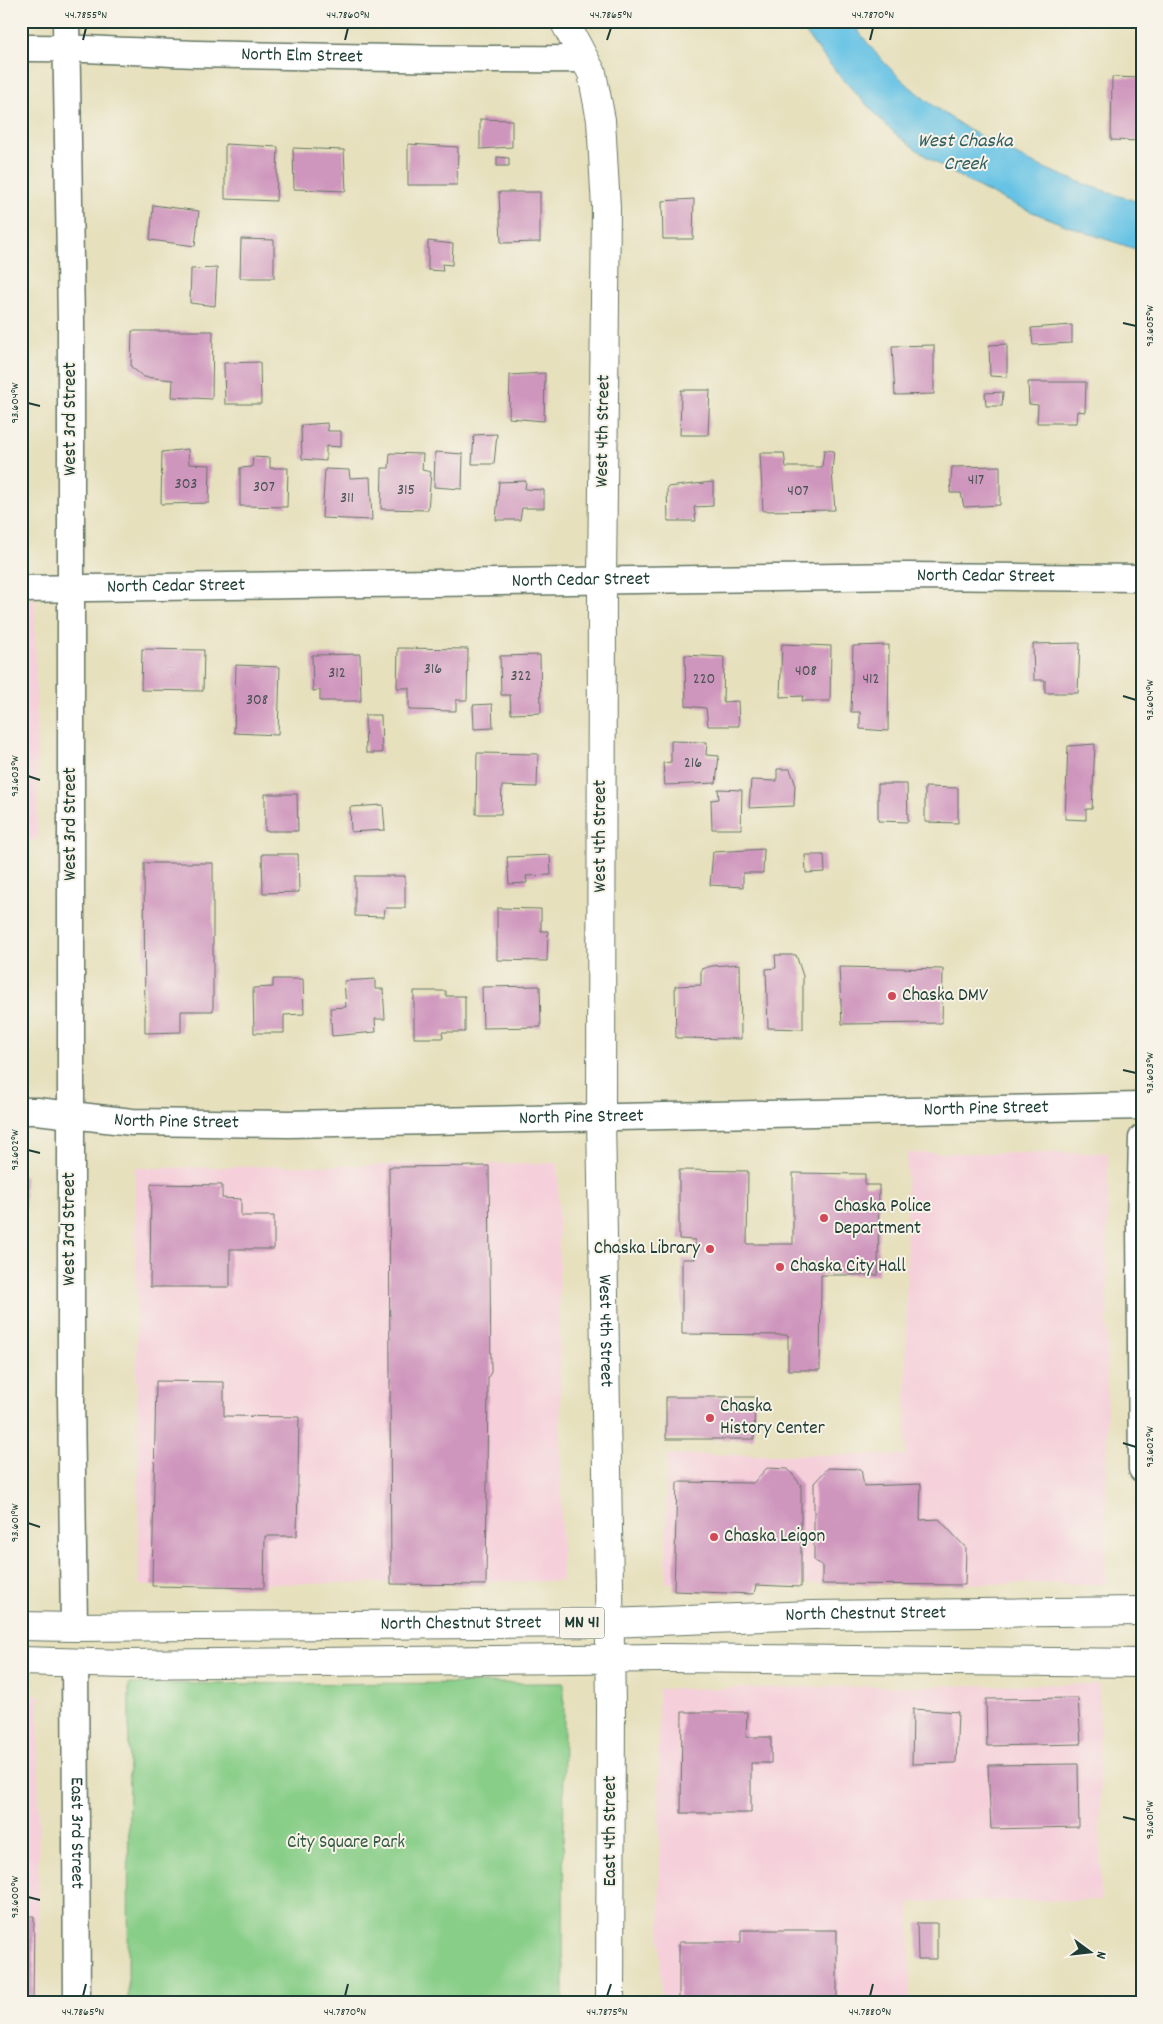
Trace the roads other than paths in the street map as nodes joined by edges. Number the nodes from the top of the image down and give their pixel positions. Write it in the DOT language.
graph roads {
  1 [pos="66,21"];
  2 [pos="564,21"];
  3 [pos="21,48"];
  4 [pos="66,48"];
  5 [pos="584,59"];
  6 [pos="1142,578"];
  7 [pos="602,579"];
  8 [pos="71,588"];
  9 [pos="21,589"];
  10 [pos="1142,1106"];
  11 [pos="21,1111"];
  12 [pos="72,1115"];
  13 [pos="601,1118"];
  14 [pos="1142,1138"];
  15 [pos="1142,1469"];
  16 [pos="1142,1612"];
  17 [pos="609,1623"];
  18 [pos="21,1626"];
  19 [pos="74,1627"];
  20 [pos="610,1659"];
  21 [pos="21,1661"];
  22 [pos="75,1663"];
  23 [pos="1142,1663"];
  24 [pos="77,2003"];
  25 [pos="610,2003"];
  1 -- 4 [label="street, West 3rd Street"];
  2 -- 5 [label="main road, West 4th Street"];
  3 -- 4 [label="street, North Elm Street"];
  4 -- 5 [label="street, North Elm Street"];
  4 -- 8 [label="street, West 3rd Street"];
  5 -- 7 [label="main road, West 4th Street"];
  6 -- 7 [label="street, North Cedar Street"];
  7 -- 8 [label="street, North Cedar Street"];
  7 -- 13 [label="main road, West 4th Street"];
  8 -- 9 [label="street, North Cedar Street"];
  8 -- 12 [label="street, West 3rd Street"];
  10 -- 13 [label="street, North Pine Street"];
  11 -- 12 [label="street, North Pine Street"];
  12 -- 13 [label="street, North Pine Street"];
  12 -- 19 [label="street, West 3rd Street"];
  13 -- 17 [label="main road, West 4th Street"];
  14 -- 15 [label="street"];
  16 -- 17 [label="main road, North Chestnut Street / MN 41"];
  17 -- 19 [label="main road, North Chestnut Street / MN 41"];
  17 -- 20 [label="main road, West 4th Street"];
  18 -- 19 [label="main road, North Chestnut Street / MN 41"];
  20 -- 22 [label="main road, North Chestnut Street / MN 41"];
  20 -- 23 [label="main road, North Chestnut Street / MN 41"];
  20 -- 25 [label="main road, East 4th Street"];
  21 -- 22 [label="main road, North Chestnut Street / MN 41"];
  22 -- 24 [label="street, East 3rd Street"];
}
